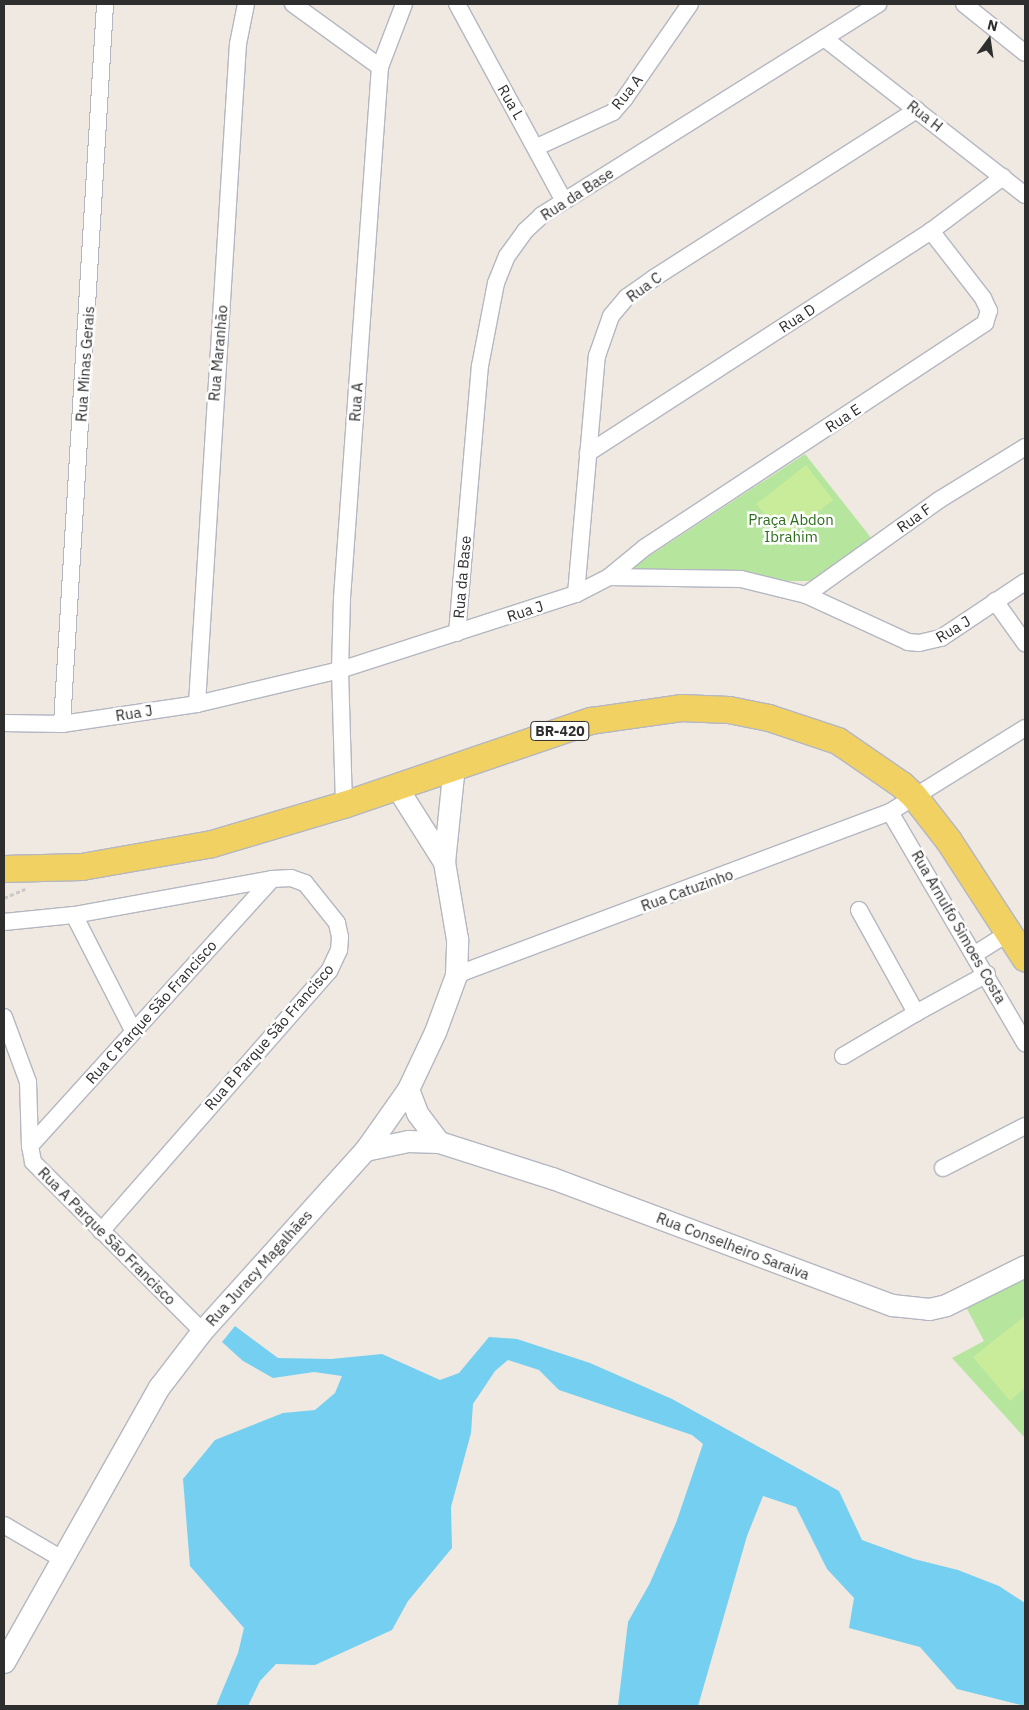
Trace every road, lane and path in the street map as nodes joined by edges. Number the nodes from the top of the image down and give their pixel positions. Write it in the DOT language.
graph roads {
  1 [pos="105,4"];
  2 [pos="246,4"];
  3 [pos="293,4"];
  4 [pos="404,4"];
  5 [pos="456,4"];
  6 [pos="690,4"];
  7 [pos="878,4"];
  8 [pos="964,4"];
  9 [pos="824,38"];
  10 [pos="1025,53"];
  11 [pos="380,67"];
  12 [pos="917,110"];
  13 [pos="537,148"];
  14 [pos="1002,177"];
  15 [pos="1025,195"];
  16 [pos="564,201"];
  17 [pos="931,231"];
  18 [pos="1025,447"];
  19 [pos="588,453"];
  20 [pos="609,577"];
  21 [pos="1025,582"];
  22 [pos="576,594"];
  23 [pos="806,595"];
  24 [pos="996,602"];
  25 [pos="457,633"];
  26 [pos="1025,643"];
  27 [pos="340,670"];
  28 [pos="197,704"];
  29 [pos="4,723"];
  30 [pos="62,724"];
  31 [pos="1025,728"];
  32 [pos="454,766"];
  33 [pos="396,786"];
  34 [pos="914,796"];
  35 [pos="344,805"];
  36 [pos="890,812"];
  37 [pos="444,862"];
  38 [pos="4,869"];
  39 [pos="272,878"];
  40 [pos="859,910"];
  41 [pos="74,914"];
  42 [pos="4,922"];
  43 [pos="1009,933"];
  44 [pos="975,954"];
  45 [pos="1025,958"];
  46 [pos="987,974"];
  47 [pos="456,975"];
  48 [pos="916,1013"];
  49 [pos="4,1017"];
  50 [pos="134,1032"];
  51 [pos="1025,1043"];
  52 [pos="844,1056"];
  53 [pos="408,1088"];
  54 [pos="1025,1126"];
  55 [pos="439,1142"];
  56 [pos="30,1146"];
  57 [pos="365,1150"];
  58 [pos="943,1168"];
  59 [pos="101,1231"];
  60 [pos="1025,1266"];
  61 [pos="202,1331"];
  62 [pos="4,1525"];
  63 [pos="62,1559"];
  64 [pos="4,1662"];
  1 -- 30 [label="street, Rua Minas Gerais"];
  2 -- 28 [label="street, Rua Maranhão"];
  3 -- 11 [label="street"];
  4 -- 11 [label="street, Rua A"];
  5 -- 13 [label="street, Rua L"];
  6 -- 13 [label="street, Rua A"];
  7 -- 9 [label="street, Rua da Base"];
  8 -- 10 [label="street"];
  9 -- 12 [label="street, Rua H"];
  9 -- 16 [label="street, Rua da Base"];
  11 -- 27 [label="street, Rua A"];
  12 -- 14 [label="street, Rua H"];
  12 -- 19 [label="street, Rua C"];
  13 -- 16 [label="street, Rua L"];
  14 -- 15 [label="street, Rua H"];
  14 -- 17 [label="street, Rua D"];
  16 -- 25 [label="street, Rua da Base"];
  17 -- 19 [label="street, Rua D"];
  17 -- 20 [label="street, Rua E"];
  18 -- 23 [label="street, Rua F"];
  19 -- 22 [label="street, Rua C"];
  20 -- 22 [label="street, Rua J"];
  20 -- 23 [label="street, Rua J"];
  21 -- 24 [label="street, Rua J"];
  22 -- 25 [label="street, Rua J"];
  23 -- 24 [label="street, Rua J"];
  24 -- 26 [label="street"];
  25 -- 27 [label="street, Rua J"];
  27 -- 28 [label="street, Rua J"];
  27 -- 35 [label="street, Rua A"];
  28 -- 30 [label="street, Rua J"];
  29 -- 30 [label="street, Rua J"];
  31 -- 34 [label="street, Rua Catuzinho"];
  32 -- 33 [label="main road, BR-420"];
  32 -- 34 [label="main road, BR-420"];
  32 -- 37 [label="street"];
  33 -- 35 [label="main road, BR-420"];
  33 -- 37 [label="street"];
  34 -- 36 [label="street, Rua Catuzinho"];
  34 -- 43 [label="main road, BR-420"];
  35 -- 38 [label="main road, BR-420"];
  36 -- 44 [label="street, Rua Arnulfo Simoes Costa"];
  36 -- 47 [label="street, Rua Catuzinho"];
  37 -- 47 [label="street, Rua Juracy Magalhães"];
  39 -- 41 [label="street, Rua B Parque São Francisco"];
  39 -- 50 [label="street, Rua C Parque São Francisco"];
  39 -- 59 [label="street, Rua B Parque São Francisco"];
  40 -- 48 [label="street"];
  41 -- 42 [label="street, Rua B Parque São Francisco"];
  41 -- 50 [label="street"];
  43 -- 44 [label="street"];
  43 -- 45 [label="main road, BR-420"];
  44 -- 46 [label="street, Rua Arnulfo Simoes Costa"];
  46 -- 48 [label="street"];
  46 -- 51 [label="street, Rua Arnulfo Simoes Costa"];
  47 -- 53 [label="street, Rua Juracy Magalhães"];
  48 -- 52 [label="street"];
  49 -- 56 [label="street, Rua A Parque São Francisco"];
  50 -- 56 [label="street, Rua C Parque São Francisco"];
  53 -- 55 [label="street"];
  53 -- 57 [label="street, Rua Juracy Magalhães"];
  54 -- 58 [label="street"];
  55 -- 57 [label="street, Rua Conselheiro Saraiva"];
  55 -- 60 [label="street, Rua Conselheiro Saraiva"];
  56 -- 59 [label="street, Rua A Parque São Francisco"];
  57 -- 61 [label="street, Rua Juracy Magalhães"];
  59 -- 61 [label="street, Rua A Parque São Francisco"];
  61 -- 63 [label="street, Rua Juracy Magalhães"];
  62 -- 63 [label="street"];
  63 -- 64 [label="street, Rua Juracy Magalhães"];
}
